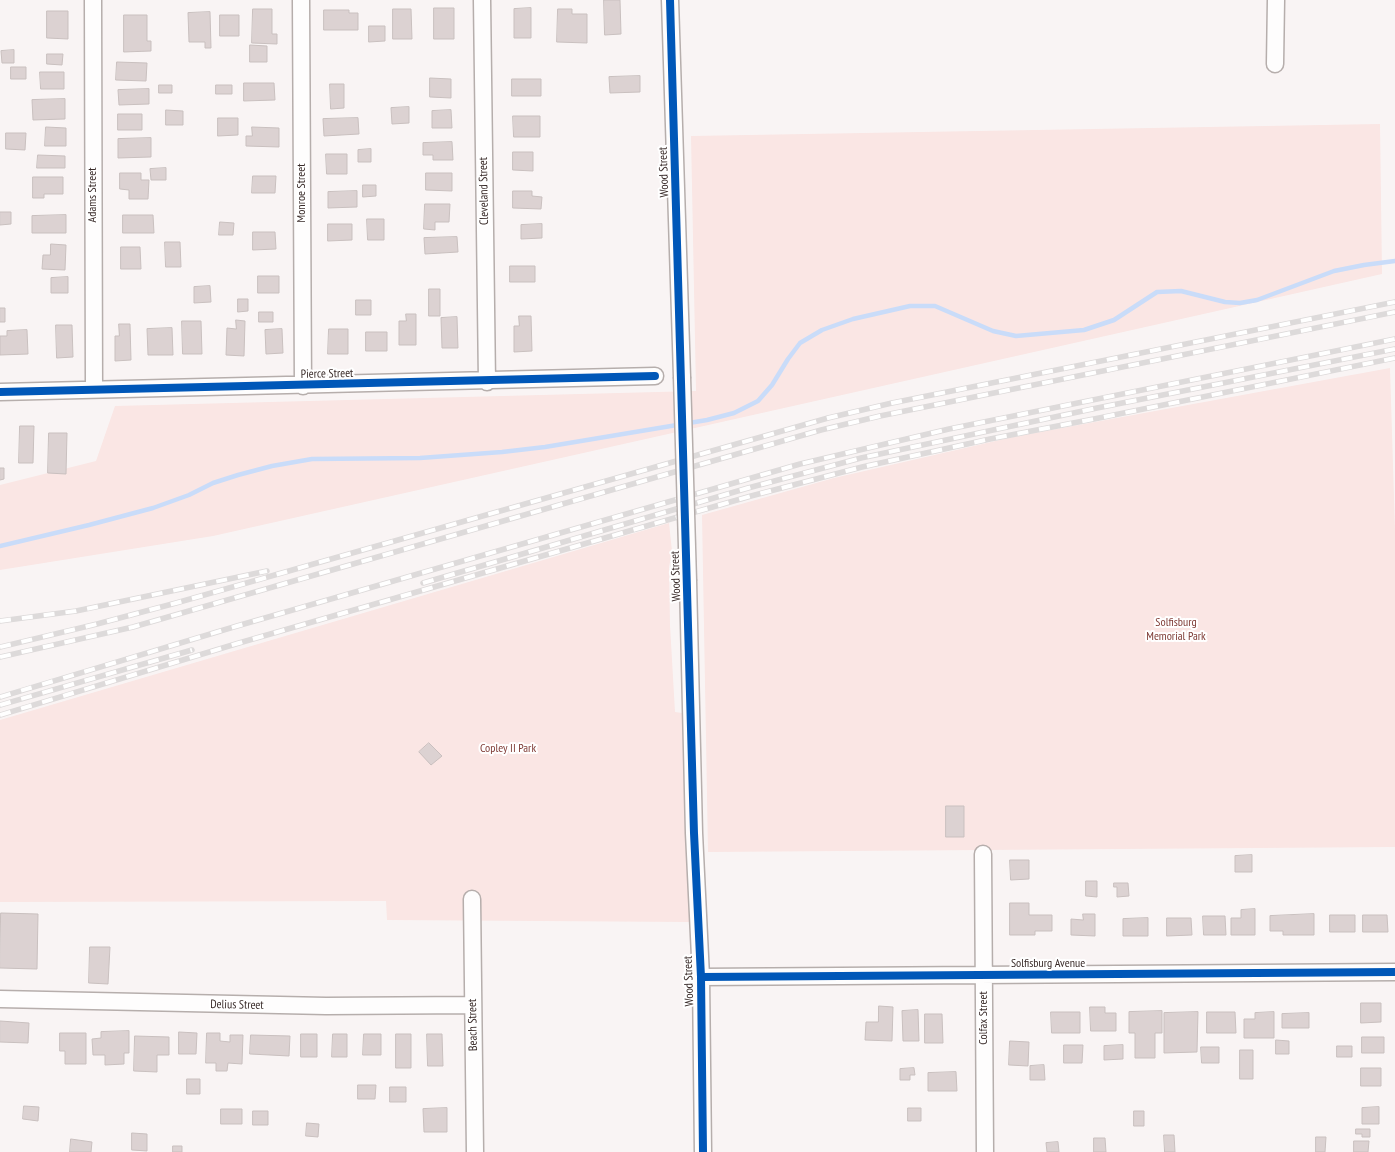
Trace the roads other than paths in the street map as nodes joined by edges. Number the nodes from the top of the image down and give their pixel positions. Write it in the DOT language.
graph roads {
  1 [pos="93,0"];
  2 [pos="301,0"];
  3 [pos="482,0"];
  4 [pos="670,0"];
  5 [pos="1276,0"];
  6 [pos="1275,64"];
  7 [pos="655,376"];
  8 [pos="487,382"];
  9 [pos="303,386"];
  10 [pos="94,389"];
  11 [pos="0,392"];
  12 [pos="983,854"];
  13 [pos="472,898"];
  14 [pos="1395,972"];
  15 [pos="984,976"];
  16 [pos="701,977"];
  17 [pos="0,999"];
  18 [pos="473,1005"];
  19 [pos="475,1152"];
  20 [pos="703,1152"];
  21 [pos="984,1152"];
  1 -- 10 [label="street, Adams Street"];
  2 -- 9 [label="street, Monroe Street"];
  3 -- 8 [label="street, Cleveland Street"];
  4 -- 16 [label="street, Wood Street, bridge"];
  5 -- 6 [label="street"];
  7 -- 8 [label="street, Pierce Street"];
  8 -- 9 [label="street, Pierce Street"];
  9 -- 10 [label="street, Pierce Street"];
  10 -- 11 [label="street, Pierce Street"];
  12 -- 15 [label="street, Colfax Street"];
  13 -- 18 [label="street, Beach Street"];
  14 -- 15 [label="street, Solfisburg Avenue"];
  15 -- 16 [label="street, Solfisburg Avenue"];
  15 -- 21 [label="street, Colfax Street"];
  16 -- 20 [label="street, Wood Street"];
  17 -- 18 [label="street, Delius Street"];
  18 -- 19 [label="street, Beach Street"];
}
